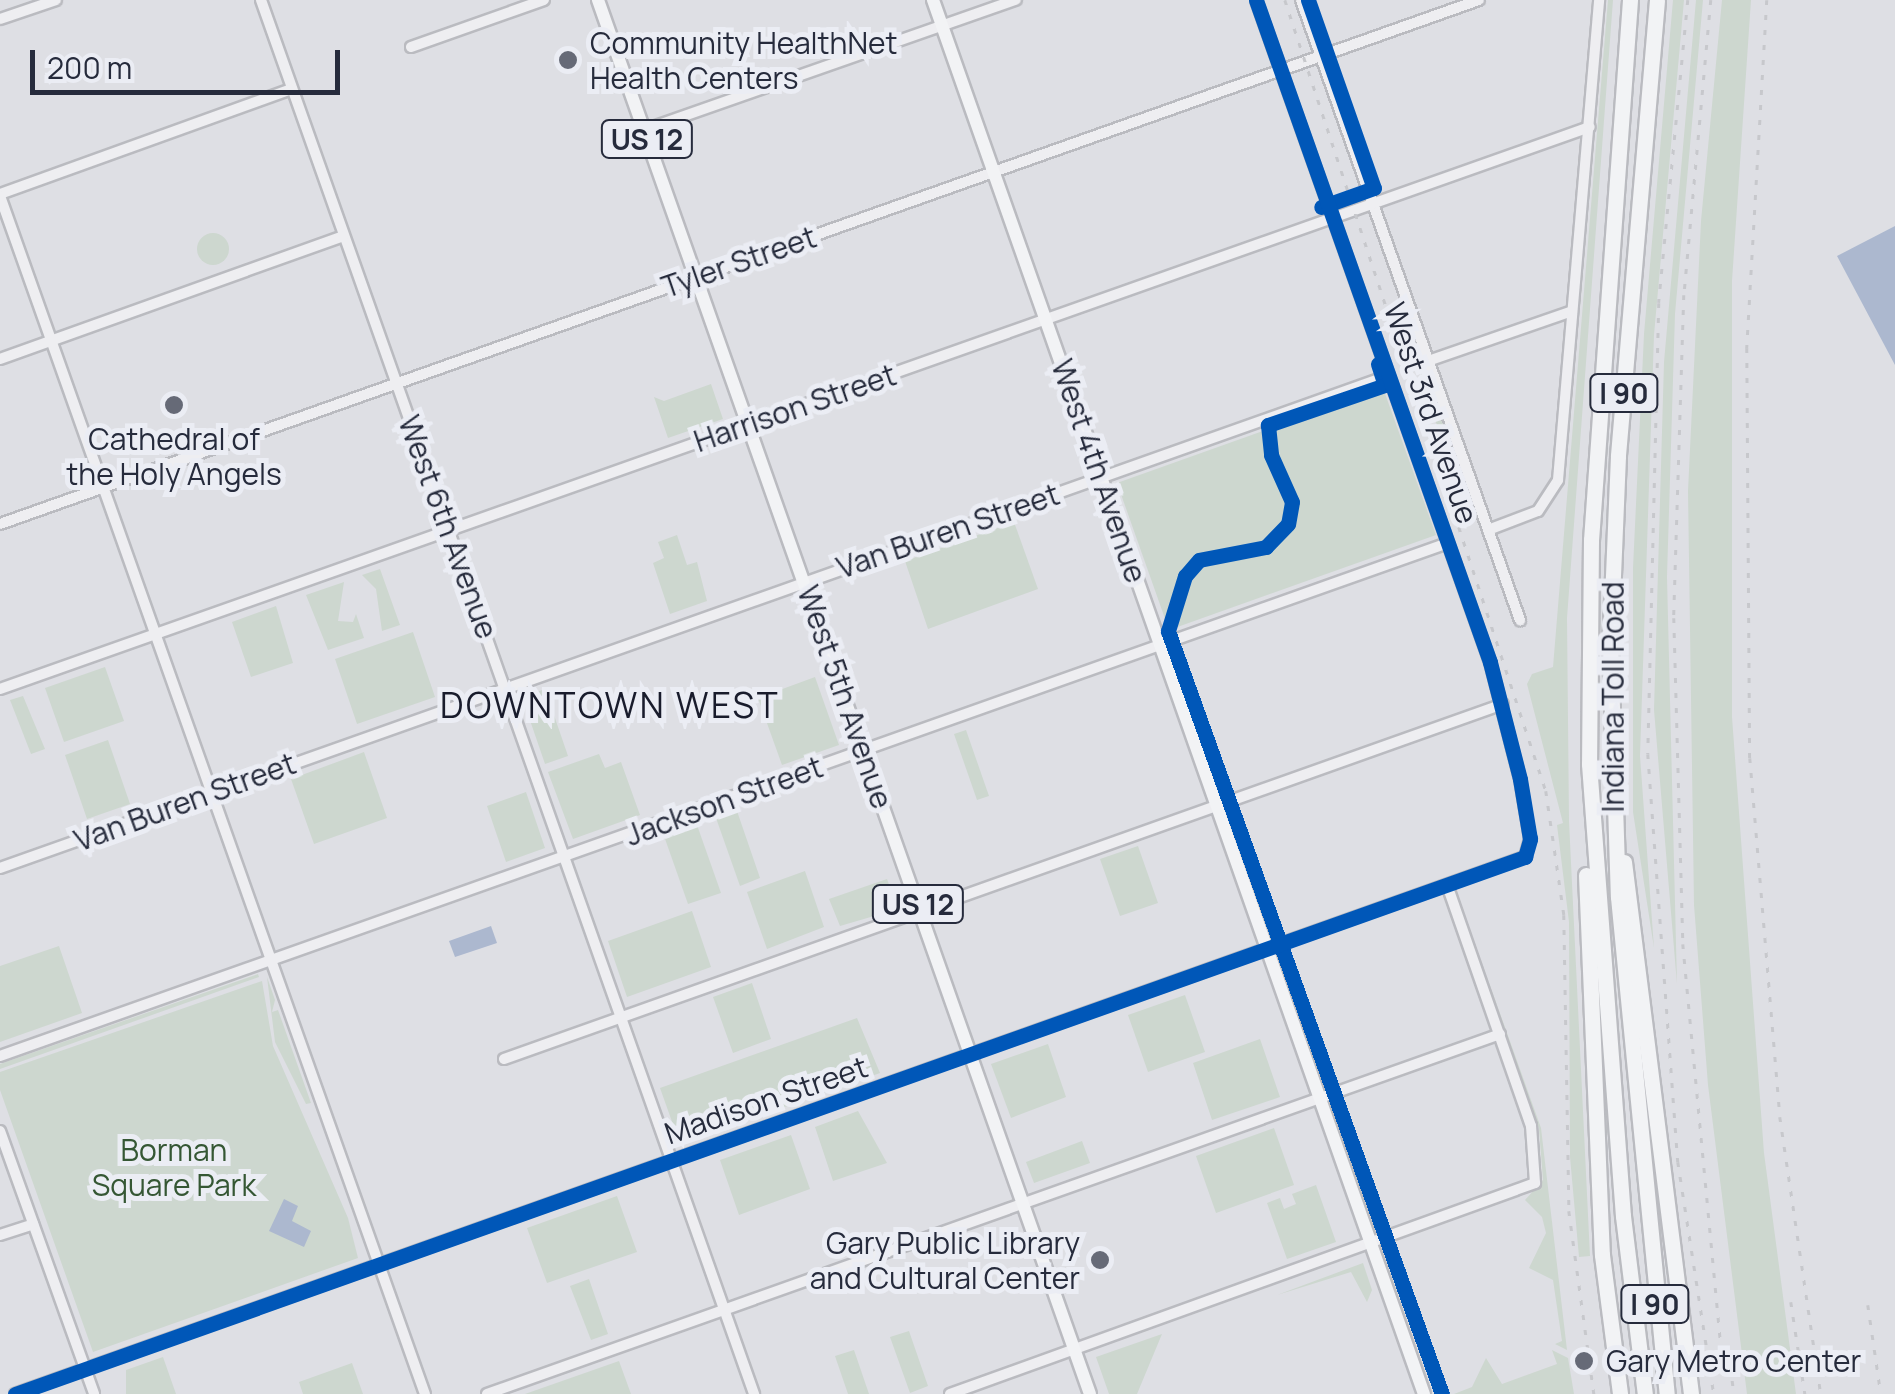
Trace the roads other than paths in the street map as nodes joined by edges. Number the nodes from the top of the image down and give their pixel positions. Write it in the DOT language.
graph roads {
  1 [pos="56,0"];
  2 [pos="261,0"];
  3 [pos="544,0"];
  4 [pos="598,0"];
  5 [pos="933,0"];
  6 [pos="1016,0"];
  7 [pos="1256,0"];
  8 [pos="1301,0"];
  9 [pos="1479,0"];
  10 [pos="1599,0"];
  11 [pos="1630,0"];
  12 [pos="1657,0"];
  13 [pos="0,20"];
  14 [pos="942,26"];
  15 [pos="412,46"];
  16 [pos="1321,55"];
  17 [pos="1280,70"];
  18 [pos="292,89"];
  19 [pos="1590,127"];
  20 [pos="644,130"];
  21 [pos="994,172"];
  22 [pos="0,195"];
  23 [pos="1372,204"];
  24 [pos="1333,218"];
  25 [pos="344,236"];
  26 [pos="696,277"];
  27 [pos="1572,311"];
  28 [pos="1046,320"];
  29 [pos="51,341"];
  30 [pos="0,359"];
  31 [pos="1428,362"];
  32 [pos="1388,376"];
  33 [pos="396,384"];
  34 [pos="748,424"];
  35 [pos="1101,477"];
  36 [pos="103,488"];
  37 [pos="0,524"];
  38 [pos="449,530"];
  39 [pos="1488,530"];
  40 [pos="1448,544"];
  41 [pos="804,581"];
  42 [pos="1520,620"];
  43 [pos="154,635"];
  44 [pos="1160,646"];
  45 [pos="505,688"];
  46 [pos="0,689"];
  47 [pos="1503,704"];
  48 [pos="864,752"];
  49 [pos="1589,764"];
  50 [pos="1612,786"];
  51 [pos="211,793"];
  52 [pos="1216,804"];
  53 [pos="1528,849"];
  54 [pos="565,858"];
  55 [pos="0,868"];
  56 [pos="1448,888"];
  57 [pos="920,909"];
  58 [pos="1268,951"];
  59 [pos="271,963"];
  60 [pos="620,1016"];
  61 [pos="1500,1034"];
  62 [pos="0,1056"];
  63 [pos="972,1056"];
  64 [pos="504,1059"];
  65 [pos="1320,1097"];
  66 [pos="0,1131"];
  67 [pos="672,1162"];
  68 [pos="1023,1204"];
  69 [pos="33,1224"];
  70 [pos="0,1235"];
  71 [pos="1371,1244"];
  72 [pos="380,1265"];
  73 [pos="724,1310"];
  74 [pos="1074,1350"];
  75 [pos="85,1370"];
  76 [pos="16,1394"];
  77 [pos="94,1394"];
  78 [pos="425,1394"];
  79 [pos="487,1394"];
  80 [pos="754,1394"];
  81 [pos="950,1394"];
  82 [pos="1090,1394"];
  83 [pos="1424,1394"];
  84 [pos="1620,1394"];
  85 [pos="1645,1394"];
  86 [pos="1668,1394"];
  87 [pos="1691,1394"];
  1 -- 13 [label="street"];
  2 -- 18 [label="street, West 6th Avenue"];
  3 -- 15 [label="street"];
  4 -- 20 [label="main road, West 5th Avenue / US 12"];
  5 -- 14 [label="main road, West 4th Avenue"];
  6 -- 14 [label="street"];
  7 -- 17 [label="street, West 3rd Avenue"];
  8 -- 16 [label="street"];
  9 -- 16 [label="street, Tyler Street"];
  10 -- 19 [label="street"];
  11 -- 49 [label="highway, Indiana Toll Road / I 90"];
  12 -- 50 [label="highway, Indiana Toll Road / I 90"];
  14 -- 20 [label="street"];
  14 -- 21 [label="main road, West 4th Avenue"];
  16 -- 17 [label="street, Tyler Street"];
  16 -- 23 [label="street"];
  17 -- 21 [label="street, Tyler Street"];
  17 -- 24 [label="street, West 3rd Avenue"];
  18 -- 22 [label="street"];
  18 -- 25 [label="street, West 6th Avenue"];
  19 -- 23 [label="street, Harrison Street"];
  19 -- 27 [label="street"];
  20 -- 26 [label="main road, West 5th Avenue / US 12"];
  21 -- 26 [label="street, Tyler Street"];
  21 -- 28 [label="main road, West 4th Avenue"];
  22 -- 29 [label="street"];
  23 -- 24 [label="street, Harrison Street"];
  23 -- 31 [label="street"];
  24 -- 28 [label="street, Harrison Street"];
  24 -- 32 [label="street, West 3rd Avenue"];
  25 -- 29 [label="street"];
  25 -- 33 [label="street, West 6th Avenue"];
  26 -- 33 [label="street, Tyler Street"];
  26 -- 34 [label="main road, West 5th Avenue / US 12"];
  27 -- 31 [label="street"];
  27 -- 39 [label="street"];
  28 -- 34 [label="street, Harrison Street"];
  28 -- 35 [label="main road, West 4th Avenue"];
  29 -- 30 [label="street"];
  29 -- 36 [label="street"];
  31 -- 39 [label="street"];
  32 -- 35 [label="street, Van Buren Street"];
  32 -- 40 [label="street, West 3rd Avenue"];
  33 -- 36 [label="street, Tyler Street"];
  33 -- 38 [label="street, West 6th Avenue"];
  34 -- 38 [label="street, Harrison Street"];
  34 -- 41 [label="main road, West 5th Avenue / US 12"];
  35 -- 41 [label="street, Van Buren Street"];
  35 -- 44 [label="main road, West 4th Avenue"];
  36 -- 37 [label="street, Tyler Street"];
  36 -- 43 [label="street"];
  38 -- 43 [label="street, Harrison Street"];
  38 -- 45 [label="street, West 6th Avenue"];
  39 -- 42 [label="street"];
  40 -- 44 [label="street, Jackson Street"];
  40 -- 47 [label="street, West 3rd Avenue"];
  41 -- 45 [label="street, Van Buren Street"];
  41 -- 48 [label="main road, West 5th Avenue / US 12"];
  43 -- 46 [label="street, Harrison Street"];
  43 -- 51 [label="street"];
  44 -- 48 [label="street, Jackson Street"];
  44 -- 52 [label="main road, West 4th Avenue"];
  45 -- 51 [label="street, Van Buren Street"];
  45 -- 54 [label="street, West 6th Avenue"];
  47 -- 52 [label="street"];
  47 -- 53 [label="street, West 3rd Avenue"];
  48 -- 54 [label="street, Jackson Street"];
  48 -- 57 [label="main road, West 5th Avenue / US 12"];
  49 -- 84 [label="highway"];
  49 -- 85 [label="highway, Indiana Toll Road / I 90"];
  50 -- 86 [label="highway, Indiana Toll Road / I 90"];
  50 -- 87 [label="highway"];
  51 -- 55 [label="street, Van Buren Street"];
  51 -- 59 [label="street"];
  52 -- 57 [label="street"];
  52 -- 58 [label="main road, West 4th Avenue"];
  53 -- 56 [label="street, Madison Street"];
  54 -- 59 [label="street, Jackson Street"];
  54 -- 60 [label="street, West 6th Avenue"];
  56 -- 58 [label="street, Madison Street"];
  56 -- 61 [label="street"];
  57 -- 60 [label="street"];
  57 -- 63 [label="main road, West 5th Avenue / US 12"];
  58 -- 63 [label="street, Madison Street"];
  58 -- 65 [label="main road, West 4th Avenue"];
  59 -- 62 [label="street, Jackson Street"];
  59 -- 72 [label="street"];
  60 -- 64 [label="street"];
  60 -- 67 [label="street, West 6th Avenue"];
  61 -- 65 [label="street"];
  61 -- 71 [label="street"];
  63 -- 67 [label="street, Madison Street"];
  63 -- 68 [label="main road, West 5th Avenue / US 12"];
  65 -- 68 [label="street"];
  65 -- 71 [label="main road, West 4th Avenue"];
  66 -- 69 [label="street"];
  67 -- 72 [label="street, Madison Street"];
  67 -- 73 [label="street, West 6th Avenue"];
  68 -- 73 [label="street"];
  68 -- 74 [label="main road, West 5th Avenue / US 12"];
  69 -- 70 [label="street"];
  69 -- 75 [label="street"];
  71 -- 74 [label="street"];
  71 -- 83 [label="main road, West 4th Avenue"];
  72 -- 75 [label="street, Madison Street"];
  72 -- 78 [label="street"];
  73 -- 79 [label="street"];
  73 -- 80 [label="street, West 6th Avenue"];
  74 -- 81 [label="street"];
  74 -- 82 [label="main road, West 5th Avenue / US 12"];
  75 -- 76 [label="street, Madison Street"];
  75 -- 77 [label="street"];
}
